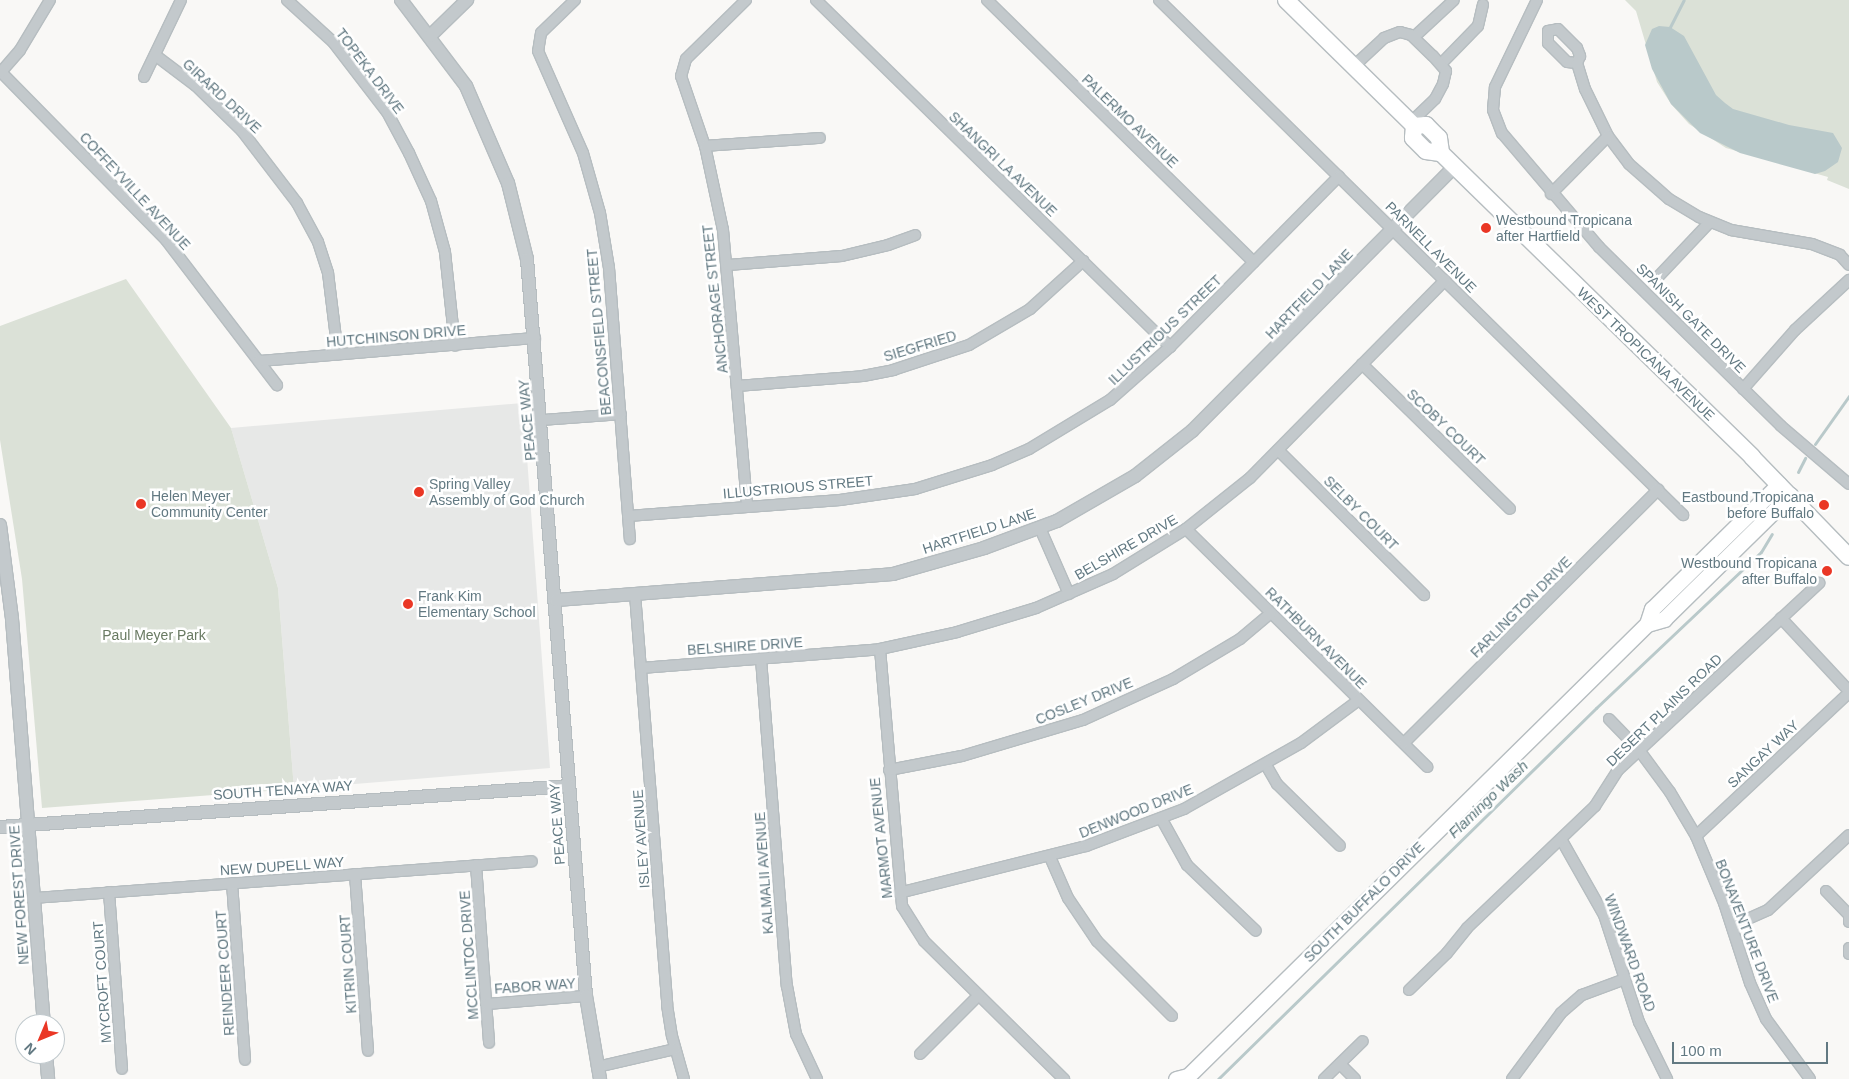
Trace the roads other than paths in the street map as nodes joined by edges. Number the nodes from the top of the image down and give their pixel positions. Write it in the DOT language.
graph roads {
  1 [pos="50,0"];
  2 [pos="181,0"];
  3 [pos="286,0"];
  4 [pos="401,0"];
  5 [pos="467,0"];
  6 [pos="575,0"];
  7 [pos="746,0"];
  8 [pos="816,0"];
  9 [pos="987,0"];
  10 [pos="1159,0"];
  11 [pos="1286,0"];
  12 [pos="1454,0"];
  13 [pos="1537,0"];
  14 [pos="1486,2"];
  15 [pos="430,36"];
  16 [pos="1414,37"];
  17 [pos="155,54"];
  18 [pos="1441,64"];
  19 [pos="1577,64"];
  20 [pos="1354,66"];
  21 [pos="0,72"];
  22 [pos="144,77"];
  23 [pos="1412,124"];
  24 [pos="1608,136"];
  25 [pos="820,138"];
  26 [pos="705,146"];
  27 [pos="1455,166"];
  28 [pos="1339,176"];
  29 [pos="1551,194"];
  30 [pos="1710,222"];
  31 [pos="1393,229"];
  32 [pos="915,235"];
  33 [pos="1083,262"];
  34 [pos="1254,262"];
  35 [pos="728,265"];
  36 [pos="1849,265"];
  37 [pos="1657,278"];
  38 [pos="1445,280"];
  39 [pos="1849,280"];
  40 [pos="535,338"];
  41 [pos="455,345"];
  42 [pos="1170,347"];
  43 [pos="338,354"];
  44 [pos="259,361"];
  45 [pos="1362,364"];
  46 [pos="277,385"];
  47 [pos="737,386"];
  48 [pos="1743,389"];
  49 [pos="621,414"];
  50 [pos="542,420"];
  51 [pos="1278,450"];
  52 [pos="1849,484"];
  53 [pos="1658,490"];
  54 [pos="1784,490"];
  55 [pos="747,506"];
  56 [pos="1510,509"];
  57 [pos="1683,515"];
  58 [pos="628,516"];
  59 [pos="0,525"];
  60 [pos="1040,528"];
  61 [pos="1186,529"];
  62 [pos="630,539"];
  63 [pos="1849,557"];
  64 [pos="1819,583"];
  65 [pos="635,594"];
  66 [pos="1069,594"];
  67 [pos="1424,595"];
  68 [pos="556,600"];
  69 [pos="1271,613"];
  70 [pos="1781,618"];
  71 [pos="880,649"];
  72 [pos="761,659"];
  73 [pos="641,668"];
  74 [pos="1849,692"];
  75 [pos="1359,700"];
  76 [pos="1609,719"];
  77 [pos="1404,744"];
  78 [pos="1639,750"];
  79 [pos="1266,764"];
  80 [pos="1427,767"];
  81 [pos="888,770"];
  82 [pos="569,786"];
  83 [pos="1161,818"];
  84 [pos="29,825"];
  85 [pos="0,828"];
  86 [pos="1849,835"];
  87 [pos="1696,836"];
  88 [pos="1561,839"];
  89 [pos="1340,846"];
  90 [pos="1050,857"];
  91 [pos="532,861"];
  92 [pos="476,865"];
  93 [pos="355,874"];
  94 [pos="232,883"];
  95 [pos="1826,891"];
  96 [pos="109,892"];
  97 [pos="899,893"];
  98 [pos="34,898"];
  99 [pos="1849,922"];
  100 [pos="1732,926"];
  101 [pos="1256,931"];
  102 [pos="1849,948"];
  103 [pos="1849,954"];
  104 [pos="1625,979"];
  105 [pos="1409,990"];
  106 [pos="979,995"];
  107 [pos="586,996"];
  108 [pos="486,1004"];
  109 [pos="43,1014"];
  110 [pos="1172,1016"];
  111 [pos="1363,1041"];
  112 [pos="489,1043"];
  113 [pos="675,1049"];
  114 [pos="368,1051"];
  115 [pos="920,1054"];
  116 [pos="245,1060"];
  117 [pos="47,1064"];
  118 [pos="1340,1064"];
  119 [pos="122,1069"];
  120 [pos="598,1073"];
  121 [pos="1184,1078"];
  122 [pos="48,1079"];
  123 [pos="684,1079"];
  124 [pos="817,1079"];
  125 [pos="1064,1079"];
  126 [pos="1324,1079"];
  127 [pos="1355,1079"];
  128 [pos="1512,1079"];
  129 [pos="1667,1079"];
  130 [pos="1810,1079"];
  1 -- 21 [label="street"];
  2 -- 17 [label="street"];
  3 -- 41 [label="street, TOPEKA DRIVE"];
  4 -- 15 [label="street, PEACE WAY"];
  5 -- 15 [label="street"];
  6 -- 49 [label="street, BEACONSFIELD STREET"];
  7 -- 26 [label="street, ANCHORAGE STREET"];
  8 -- 33 [label="street, SHANGRI LA AVENUE"];
  9 -- 34 [label="street, PALERMO AVENUE"];
  10 -- 28 [label="street, PARNELL AVENUE"];
  11 -- 20 [label="main road, WEST TROPICANA AVENUE"];
  12 -- 16 [label="street"];
  13 -- 29 [label="street, SPANISH GATE DRIVE"];
  14 -- 18 [label="street"];
  15 -- 40 [label="street, PEACE WAY"];
  16 -- 18 [label="street"];
  16 -- 20 [label="street"];
  17 -- 22 [label="street"];
  17 -- 43 [label="street, GIRARD DRIVE"];
  18 -- 23 [label="street"];
  19 -- 24 [label="street"];
  20 -- 23 [label="main road, WEST TROPICANA AVENUE"];
  21 -- 44 [label="street, COFFEYVILLE AVENUE"];
  23 -- 27 [label="main road, WEST TROPICANA AVENUE"];
  24 -- 29 [label="street"];
  24 -- 30 [label="street"];
  25 -- 26 [label="street"];
  26 -- 35 [label="street, ANCHORAGE STREET"];
  27 -- 31 [label="street, HARTFIELD LANE"];
  27 -- 54 [label="main road, WEST TROPICANA AVENUE"];
  28 -- 31 [label="street, PARNELL AVENUE"];
  28 -- 34 [label="street, ILLUSTRIOUS STREET"];
  29 -- 48 [label="street, SPANISH GATE DRIVE"];
  30 -- 36 [label="street"];
  30 -- 37 [label="street"];
  31 -- 38 [label="street, PARNELL AVENUE"];
  31 -- 60 [label="street, HARTFIELD LANE"];
  32 -- 35 [label="street"];
  33 -- 42 [label="street, SHANGRI LA AVENUE"];
  33 -- 47 [label="street, SIEGFRIED"];
  34 -- 42 [label="street, ILLUSTRIOUS STREET"];
  35 -- 47 [label="street, ANCHORAGE STREET"];
  38 -- 45 [label="street, BELSHIRE DRIVE"];
  38 -- 53 [label="street, PARNELL AVENUE"];
  39 -- 48 [label="street"];
  40 -- 41 [label="street, HUTCHINSON DRIVE"];
  40 -- 50 [label="street, PEACE WAY"];
  41 -- 43 [label="street, HUTCHINSON DRIVE"];
  42 -- 55 [label="street, ILLUSTRIOUS STREET"];
  43 -- 44 [label="street, HUTCHINSON DRIVE"];
  44 -- 46 [label="street, COFFEYVILLE AVENUE"];
  45 -- 51 [label="street, BELSHIRE DRIVE"];
  45 -- 56 [label="street, SCOBY COURT"];
  47 -- 55 [label="street, ANCHORAGE STREET"];
  48 -- 52 [label="street, SPANISH GATE DRIVE"];
  49 -- 50 [label="street"];
  49 -- 58 [label="street, BEACONSFIELD STREET"];
  50 -- 68 [label="street, PEACE WAY"];
  51 -- 61 [label="street, BELSHIRE DRIVE"];
  51 -- 67 [label="street, SELBY COURT"];
  53 -- 57 [label="street, PARNELL AVENUE"];
  53 -- 77 [label="street, FARLINGTON DRIVE"];
  54 -- 63 [label="main road, WEST TROPICANA AVENUE"];
  54 -- 121 [label="main road, SOUTH BUFFALO DRIVE"];
  55 -- 58 [label="street, ILLUSTRIOUS STREET"];
  58 -- 62 [label="street, BEACONSFIELD STREET"];
  59 -- 84 [label="street, NEW FOREST DRIVE"];
  60 -- 65 [label="street, HARTFIELD LANE"];
  60 -- 66 [label="street"];
  61 -- 66 [label="street, BELSHIRE DRIVE"];
  61 -- 69 [label="street, RATHBURN AVENUE"];
  64 -- 70 [label="street, DESERT PLAINS ROAD"];
  65 -- 68 [label="street, HARTFIELD LANE"];
  65 -- 73 [label="street, ISLEY AVENUE"];
  66 -- 71 [label="street, BELSHIRE DRIVE"];
  68 -- 82 [label="street, PEACE WAY"];
  69 -- 75 [label="street, RATHBURN AVENUE"];
  69 -- 81 [label="street, COSLEY DRIVE"];
  70 -- 74 [label="street"];
  70 -- 78 [label="street, DESERT PLAINS ROAD"];
  71 -- 72 [label="street, BELSHIRE DRIVE"];
  71 -- 81 [label="street, MARMOT AVENUE"];
  72 -- 73 [label="street, BELSHIRE DRIVE"];
  72 -- 124 [label="street, KALMALII AVENUE"];
  73 -- 113 [label="street, ISLEY AVENUE"];
  74 -- 87 [label="street, SANGAY WAY"];
  75 -- 77 [label="street, RATHBURN AVENUE"];
  75 -- 79 [label="street, DENWOOD DRIVE"];
  76 -- 78 [label="street, BONAVENTURE DRIVE"];
  77 -- 80 [label="street, RATHBURN AVENUE"];
  78 -- 87 [label="street, BONAVENTURE DRIVE"];
  78 -- 88 [label="street, DESERT PLAINS ROAD"];
  79 -- 83 [label="street, DENWOOD DRIVE"];
  79 -- 89 [label="street"];
  81 -- 97 [label="street, MARMOT AVENUE"];
  82 -- 84 [label="street, SOUTH TENAYA WAY"];
  82 -- 107 [label="street, PEACE WAY"];
  83 -- 90 [label="street, DENWOOD DRIVE"];
  83 -- 101 [label="street"];
  84 -- 85 [label="street, SOUTH TENAYA WAY"];
  84 -- 98 [label="street, NEW FOREST DRIVE"];
  86 -- 100 [label="street"];
  87 -- 100 [label="street, BONAVENTURE DRIVE"];
  88 -- 104 [label="street, WINDWARD ROAD"];
  88 -- 105 [label="street, DESERT PLAINS ROAD"];
  90 -- 97 [label="street, DENWOOD DRIVE"];
  90 -- 110 [label="street"];
  91 -- 92 [label="street, NEW DUPELL WAY"];
  92 -- 93 [label="street, NEW DUPELL WAY"];
  92 -- 108 [label="street, MCCLINTOC DRIVE"];
  93 -- 94 [label="street, NEW DUPELL WAY"];
  93 -- 114 [label="street, KITRIN COURT"];
  94 -- 96 [label="street, NEW DUPELL WAY"];
  94 -- 116 [label="street, REINDEER COURT"];
  95 -- 99 [label="street"];
  96 -- 98 [label="street, NEW DUPELL WAY"];
  96 -- 119 [label="street, MYCROFT COURT"];
  97 -- 106 [label="street, MARMOT AVENUE"];
  98 -- 109 [label="street, NEW FOREST DRIVE"];
  100 -- 130 [label="street, BONAVENTURE DRIVE"];
  102 -- 103 [label="street"];
  104 -- 128 [label="street"];
  104 -- 129 [label="street, WINDWARD ROAD"];
  106 -- 115 [label="street"];
  106 -- 125 [label="street, MARMOT AVENUE"];
  107 -- 108 [label="street, FABOR WAY"];
  107 -- 120 [label="street, PEACE WAY"];
  108 -- 112 [label="street, MCCLINTOC DRIVE"];
  111 -- 118 [label="street"];
  113 -- 120 [label="street"];
  113 -- 123 [label="street, ISLEY AVENUE"];
  117 -- 122 [label="street"];
  118 -- 126 [label="street"];
  118 -- 127 [label="street"];
}
